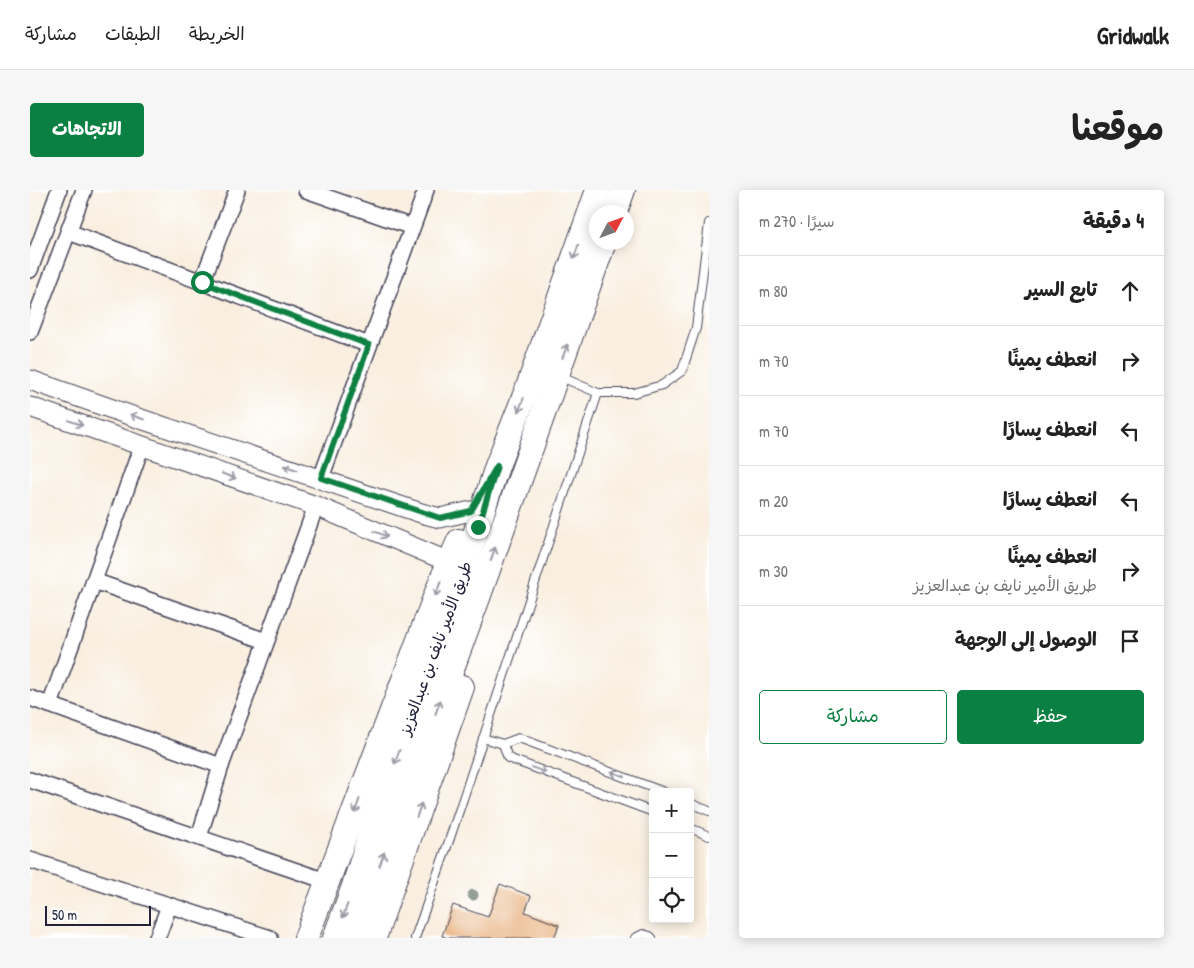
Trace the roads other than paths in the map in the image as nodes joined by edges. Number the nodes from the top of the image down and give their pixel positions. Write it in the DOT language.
graph roads {
  1 [pos="59,190"];
  2 [pos="84,190"];
  3 [pos="237,190"];
  4 [pos="306,190"];
  5 [pos="426,190"];
  6 [pos="598,190"];
  7 [pos="623,190"];
  8 [pos="618,205"];
  9 [pos="709,223"];
  10 [pos="412,227"];
  11 [pos="69,232"];
  12 [pos="601,250"];
  13 [pos="30,270"];
  14 [pos="202,282"];
  15 [pos="30,332"];
  16 [pos="369,345"];
  17 [pos="557,375"];
  18 [pos="30,380"];
  19 [pos="598,393"];
  20 [pos="30,407"];
  21 [pos="142,445"];
  22 [pos="497,466"];
  23 [pos="321,478"];
  24 [pos="316,506"];
  25 [pos="471,511"];
  26 [pos="449,562"];
  27 [pos="94,581"];
  28 [pos="479,595"];
  29 [pos="266,641"];
  30 [pos="30,698"];
  31 [pos="50,705"];
  32 [pos="483,738"];
  33 [pos="503,744"];
  34 [pos="221,766"];
  35 [pos="30,780"];
  36 [pos="653,788"];
  37 [pos="694,805"];
  38 [pos="649,811"];
  39 [pos="709,811"];
  40 [pos="694,830"];
  41 [pos="709,836"];
  42 [pos="199,837"];
  43 [pos="30,860"];
  44 [pos="329,882"];
  45 [pos="169,906"];
  46 [pos="157,938"];
  47 [pos="270,938"];
  48 [pos="306,938"];
  49 [pos="335,938"];
  50 [pos="353,938"];
  51 [pos="374,938"];
  52 [pos="415,938"];
  53 [pos="635,938"];
  54 [pos="652,938"];
  1 -- 13 [label="street"];
  2 -- 11 [label="street"];
  3 -- 14 [label="street"];
  4 -- 10 [label="street"];
  5 -- 10 [label="street"];
  6 -- 22 [label="main road, طريق الأمير نايف بن عبدالعزيز, one-way"];
  7 -- 8 [label="main road"];
  9 -- 19 [label="lane"];
  10 -- 16 [label="street"];
  11 -- 14 [label="street"];
  11 -- 15 [label="street"];
  17 -- 12 [label="main road, طريق الأمير نايف بن عبدالعزيز, one-way"];
  14 -- 16 [label="street"];
  16 -- 23 [label="street"];
  17 -- 19 [label="lane"];
  28 -- 17 [label="main road, طريق الأمير نايف بن عبدالعزيز, one-way"];
  23 -- 18 [label="street, one-way"];
  19 -- 32 [label="lane"];
  20 -- 21 [label="street, one-way"];
  21 -- 24 [label="street, one-way"];
  21 -- 27 [label="street"];
  22 -- 25 [label="main road"];
  22 -- 49 [label="main road, طريق الأمير نايف بن عبدالعزيز, one-way"];
  23 -- 25 [label="street"];
  24 -- 26 [label="street, one-way"];
  24 -- 29 [label="street"];
  25 -- 26 [label="main road"];
  26 -- 44 [label="main road, one-way"];
  27 -- 29 [label="street"];
  27 -- 31 [label="street"];
  50 -- 28 [label="main road, طريق الأمير نايف بن عبدالعزيز, one-way"];
  51 -- 28 [label="main road, one-way"];
  29 -- 34 [label="street"];
  30 -- 31 [label="street"];
  31 -- 34 [label="street"];
  32 -- 33 [label="lane"];
  32 -- 52 [label="lane"];
  36 -- 33 [label="lane, one-way"];
  33 -- 38 [label="lane, one-way"];
  34 -- 42 [label="street"];
  35 -- 42 [label="street"];
  37 -- 39 [label="lane"];
  40 -- 41 [label="lane"];
  42 -- 44 [label="street"];
  43 -- 45 [label="street"];
  44 -- 48 [label="main road"];
  45 -- 46 [label="street"];
  45 -- 47 [label="street"];
  53 -- 54 [label="lane"];
}
